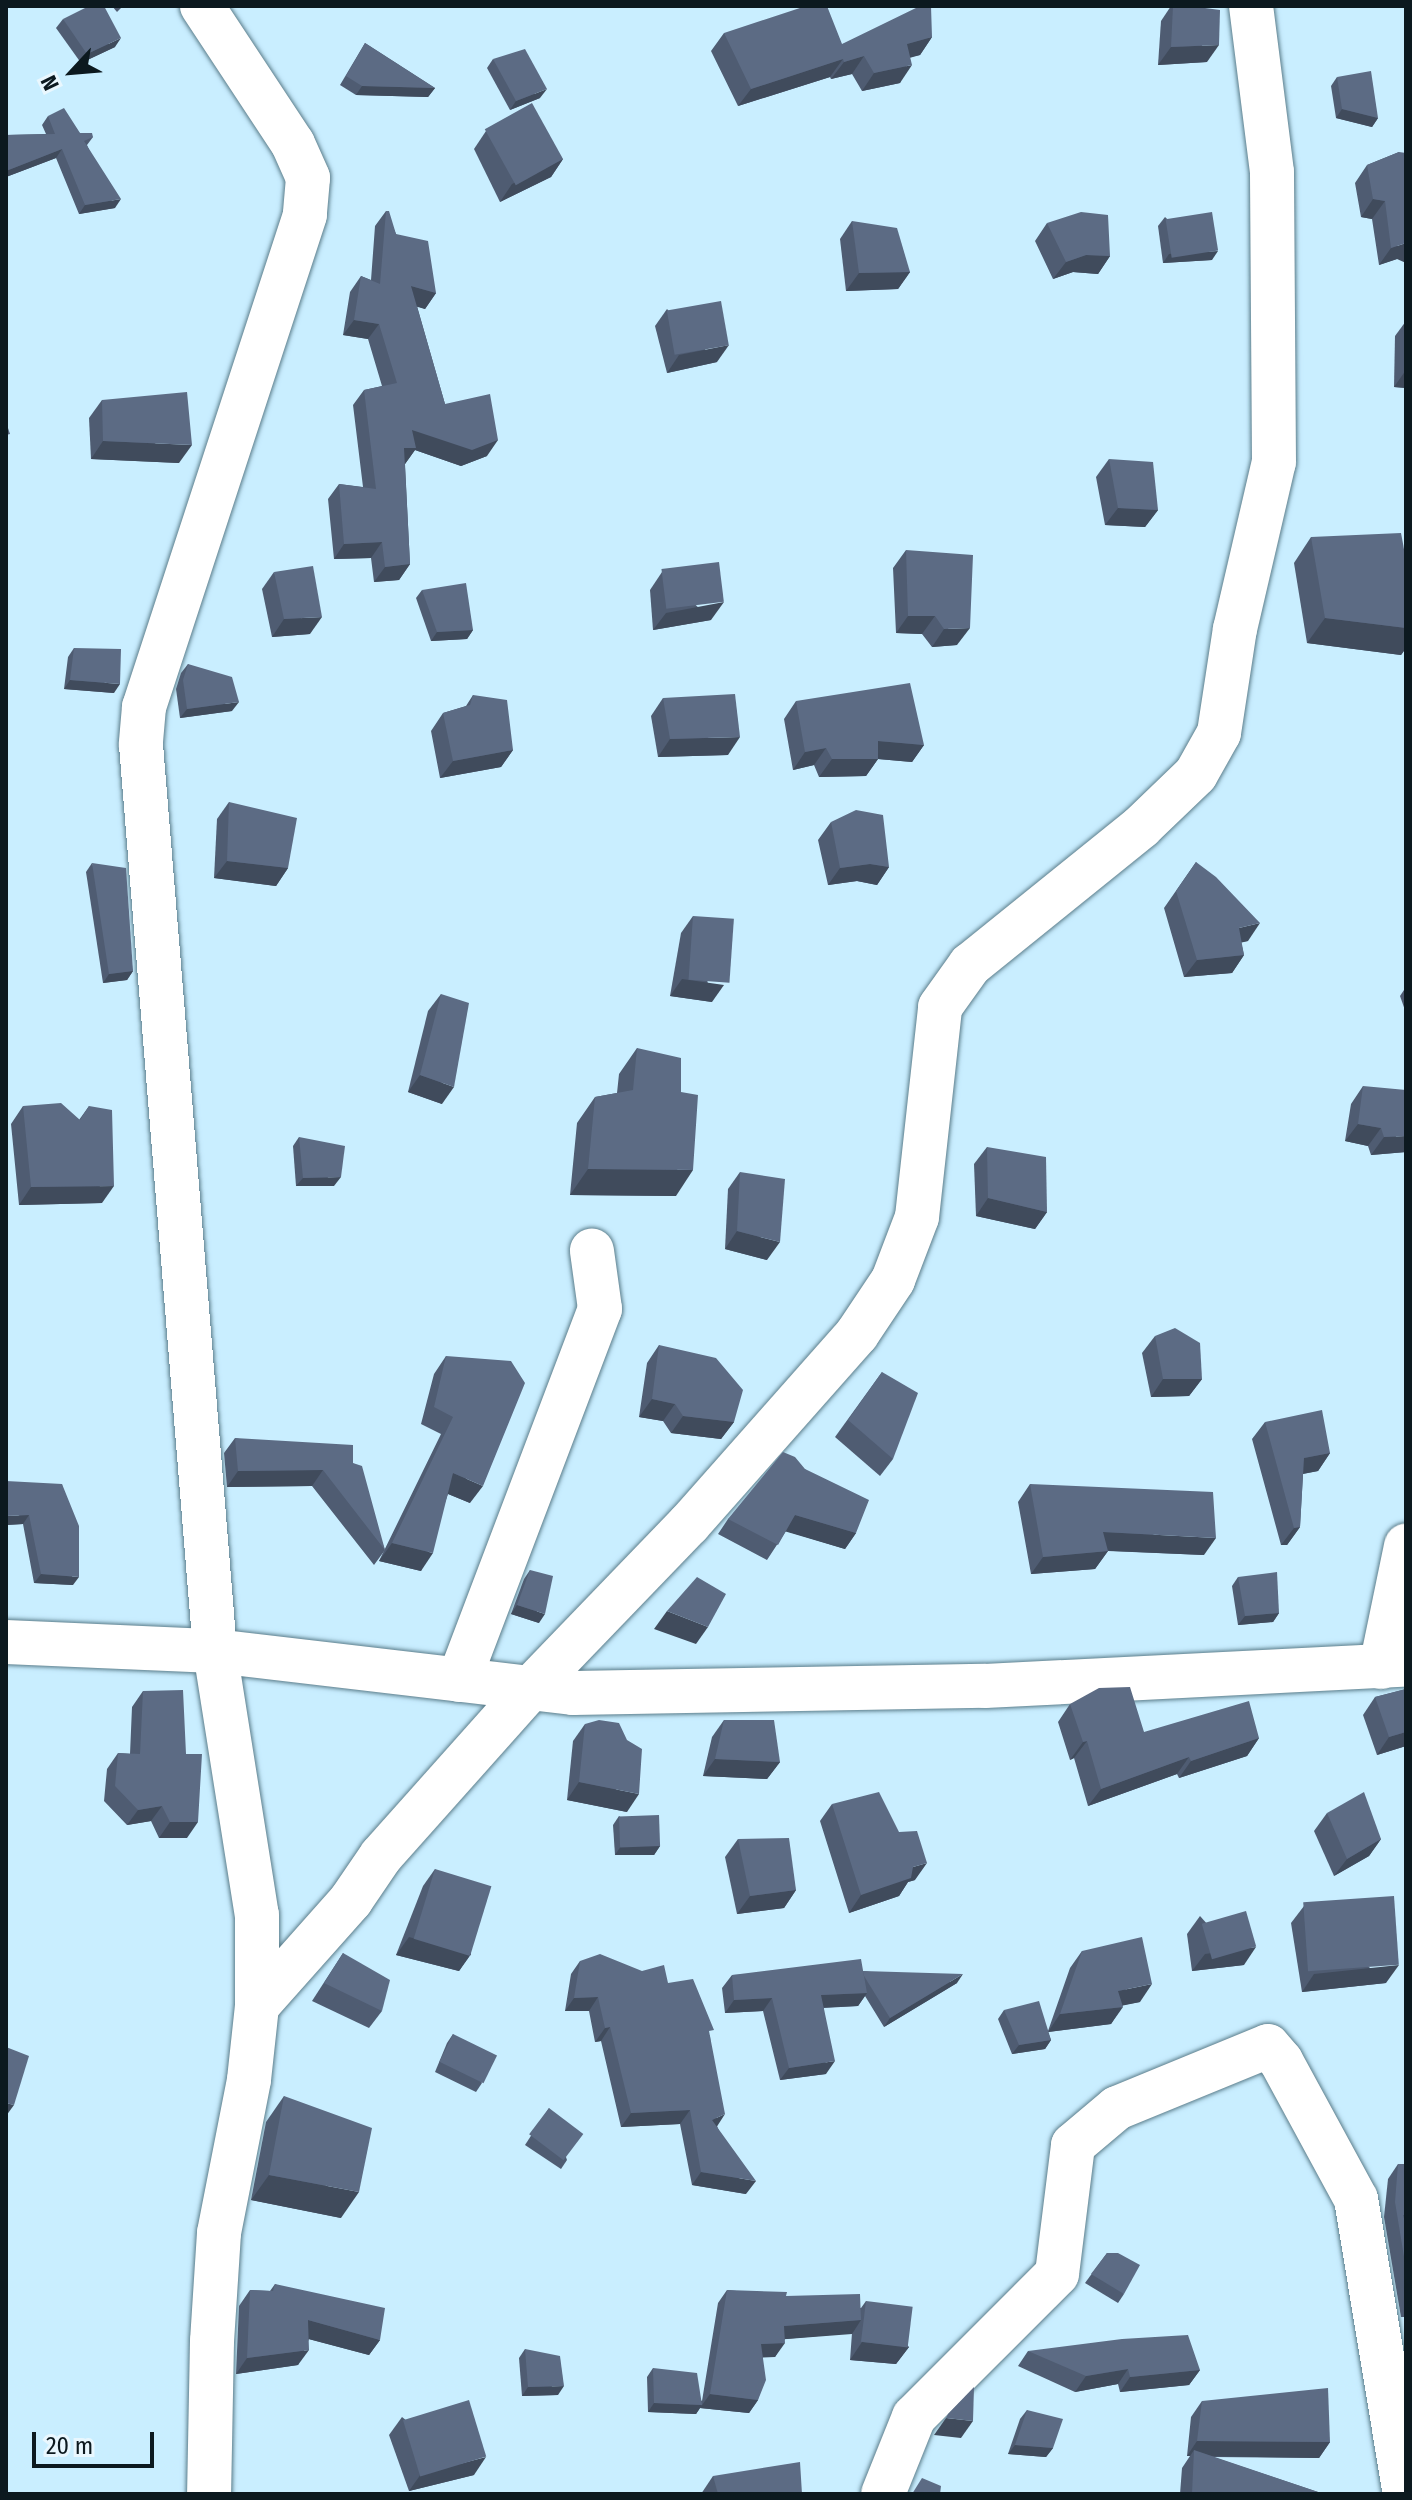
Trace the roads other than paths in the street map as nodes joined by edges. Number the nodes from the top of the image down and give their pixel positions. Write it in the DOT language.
graph roads {
  1 [pos="202,6"];
  2 [pos="1251,6"];
  3 [pos="592,1251"];
  4 [pos="1406,1546"];
  5 [pos="6,1642"];
  6 [pos="215,1651"];
  7 [pos="1394,1666"];
  8 [pos="459,1680"];
  9 [pos="530,1689"];
  10 [pos="257,2006"];
  11 [pos="209,2494"];
  12 [pos="883,2494"];
  13 [pos="1405,2494"];
  1 -- 6 [label="street"];
  2 -- 9 [label="street"];
  3 -- 8 [label="street"];
  4 -- 7 [label="street"];
  5 -- 6 [label="street"];
  6 -- 8 [label="street"];
  6 -- 10 [label="street"];
  7 -- 9 [label="street"];
  8 -- 9 [label="street"];
  9 -- 10 [label="street"];
  10 -- 11 [label="street"];
  12 -- 13 [label="street"];
}
